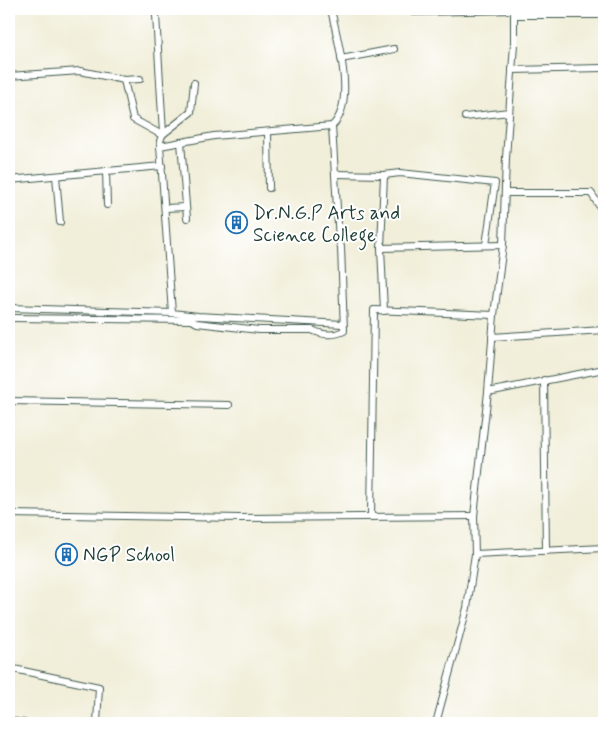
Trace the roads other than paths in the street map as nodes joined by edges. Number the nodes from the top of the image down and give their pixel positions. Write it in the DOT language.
graph roads {
  1 [pos="332,9"];
  2 [pos="410,9"];
  3 [pos="514,11"];
  4 [pos="604,15"];
  5 [pos="156,16"];
  6 [pos="394,49"];
  7 [pos="341,58"];
  8 [pos="602,68"];
  9 [pos="512,70"];
  10 [pos="9,76"];
  11 [pos="140,79"];
  12 [pos="124,80"];
  13 [pos="194,83"];
  14 [pos="510,112"];
  15 [pos="465,117"];
  16 [pos="332,126"];
  17 [pos="268,132"];
  18 [pos="162,135"];
  19 [pos="181,142"];
  20 [pos="161,146"];
  21 [pos="162,166"];
  22 [pos="106,171"];
  23 [pos="336,174"];
  24 [pos="384,175"];
  25 [pos="56,176"];
  26 [pos="9,180"];
  27 [pos="268,188"];
  28 [pos="9,189"];
  29 [pos="505,193"];
  30 [pos="107,205"];
  31 [pos="186,207"];
  32 [pos="165,208"];
  33 [pos="604,213"];
  34 [pos="187,218"];
  35 [pos="60,222"];
  36 [pos="11,228"];
  37 [pos="503,245"];
  38 [pos="486,246"];
  39 [pos="381,248"];
  40 [pos="9,308"];
  41 [pos="384,311"];
  42 [pos="172,313"];
  43 [pos="494,315"];
  44 [pos="9,318"];
  45 [pos="343,324"];
  46 [pos="604,330"];
  47 [pos="492,337"];
  48 [pos="604,368"];
  49 [pos="544,380"];
  50 [pos="488,392"];
  51 [pos="9,401"];
  52 [pos="229,404"];
  53 [pos="9,514"];
  54 [pos="474,516"];
  55 [pos="371,517"];
  56 [pos="604,548"];
  57 [pos="546,551"];
  58 [pos="476,554"];
  59 [pos="9,668"];
  60 [pos="9,721"];
  61 [pos="24,723"];
  62 [pos="98,723"];
  63 [pos="436,723"];
  1 -- 7 [label="street"];
  2 -- 3 [label="street"];
  3 -- 4 [label="street"];
  3 -- 9 [label="street"];
  5 -- 18 [label="street"];
  6 -- 7 [label="street"];
  7 -- 16 [label="street"];
  8 -- 9 [label="street"];
  9 -- 14 [label="street"];
  10 -- 12 [label="street"];
  11 -- 12 [label="street"];
  12 -- 18 [label="street"];
  13 -- 18 [label="street"];
  14 -- 15 [label="street"];
  14 -- 29 [label="street"];
  16 -- 17 [label="street"];
  16 -- 23 [label="street"];
  17 -- 19 [label="street"];
  17 -- 27 [label="street"];
  18 -- 20 [label="street"];
  19 -- 20 [label="street"];
  19 -- 31 [label="street"];
  20 -- 21 [label="street"];
  21 -- 22 [label="street"];
  21 -- 32 [label="street"];
  22 -- 25 [label="street"];
  22 -- 30 [label="street"];
  23 -- 24 [label="street"];
  23 -- 45 [label="street"];
  24 -- 38 [label="street"];
  24 -- 39 [label="street"];
  25 -- 26 [label="street"];
  25 -- 35 [label="street"];
  28 -- 36 [label="street"];
  29 -- 33 [label="street"];
  29 -- 37 [label="street"];
  31 -- 32 [label="street"];
  31 -- 34 [label="street"];
  32 -- 42 [label="street"];
  37 -- 38 [label="street"];
  37 -- 43 [label="street"];
  38 -- 39 [label="street"];
  39 -- 41 [label="street"];
  40 -- 42 [label="street"];
  41 -- 43 [label="street"];
  41 -- 55 [label="street"];
  42 -- 45 [label="street"];
  43 -- 47 [label="street"];
  44 -- 45 [label="street"];
  46 -- 47 [label="street"];
  47 -- 50 [label="street"];
  48 -- 49 [label="street"];
  49 -- 50 [label="street"];
  49 -- 57 [label="street"];
  50 -- 54 [label="street"];
  51 -- 52 [label="street"];
  53 -- 55 [label="street"];
  54 -- 55 [label="street"];
  54 -- 58 [label="street"];
  56 -- 57 [label="street"];
  57 -- 58 [label="street"];
  58 -- 63 [label="street"];
  59 -- 62 [label="street"];
  60 -- 61 [label="street"];
}
